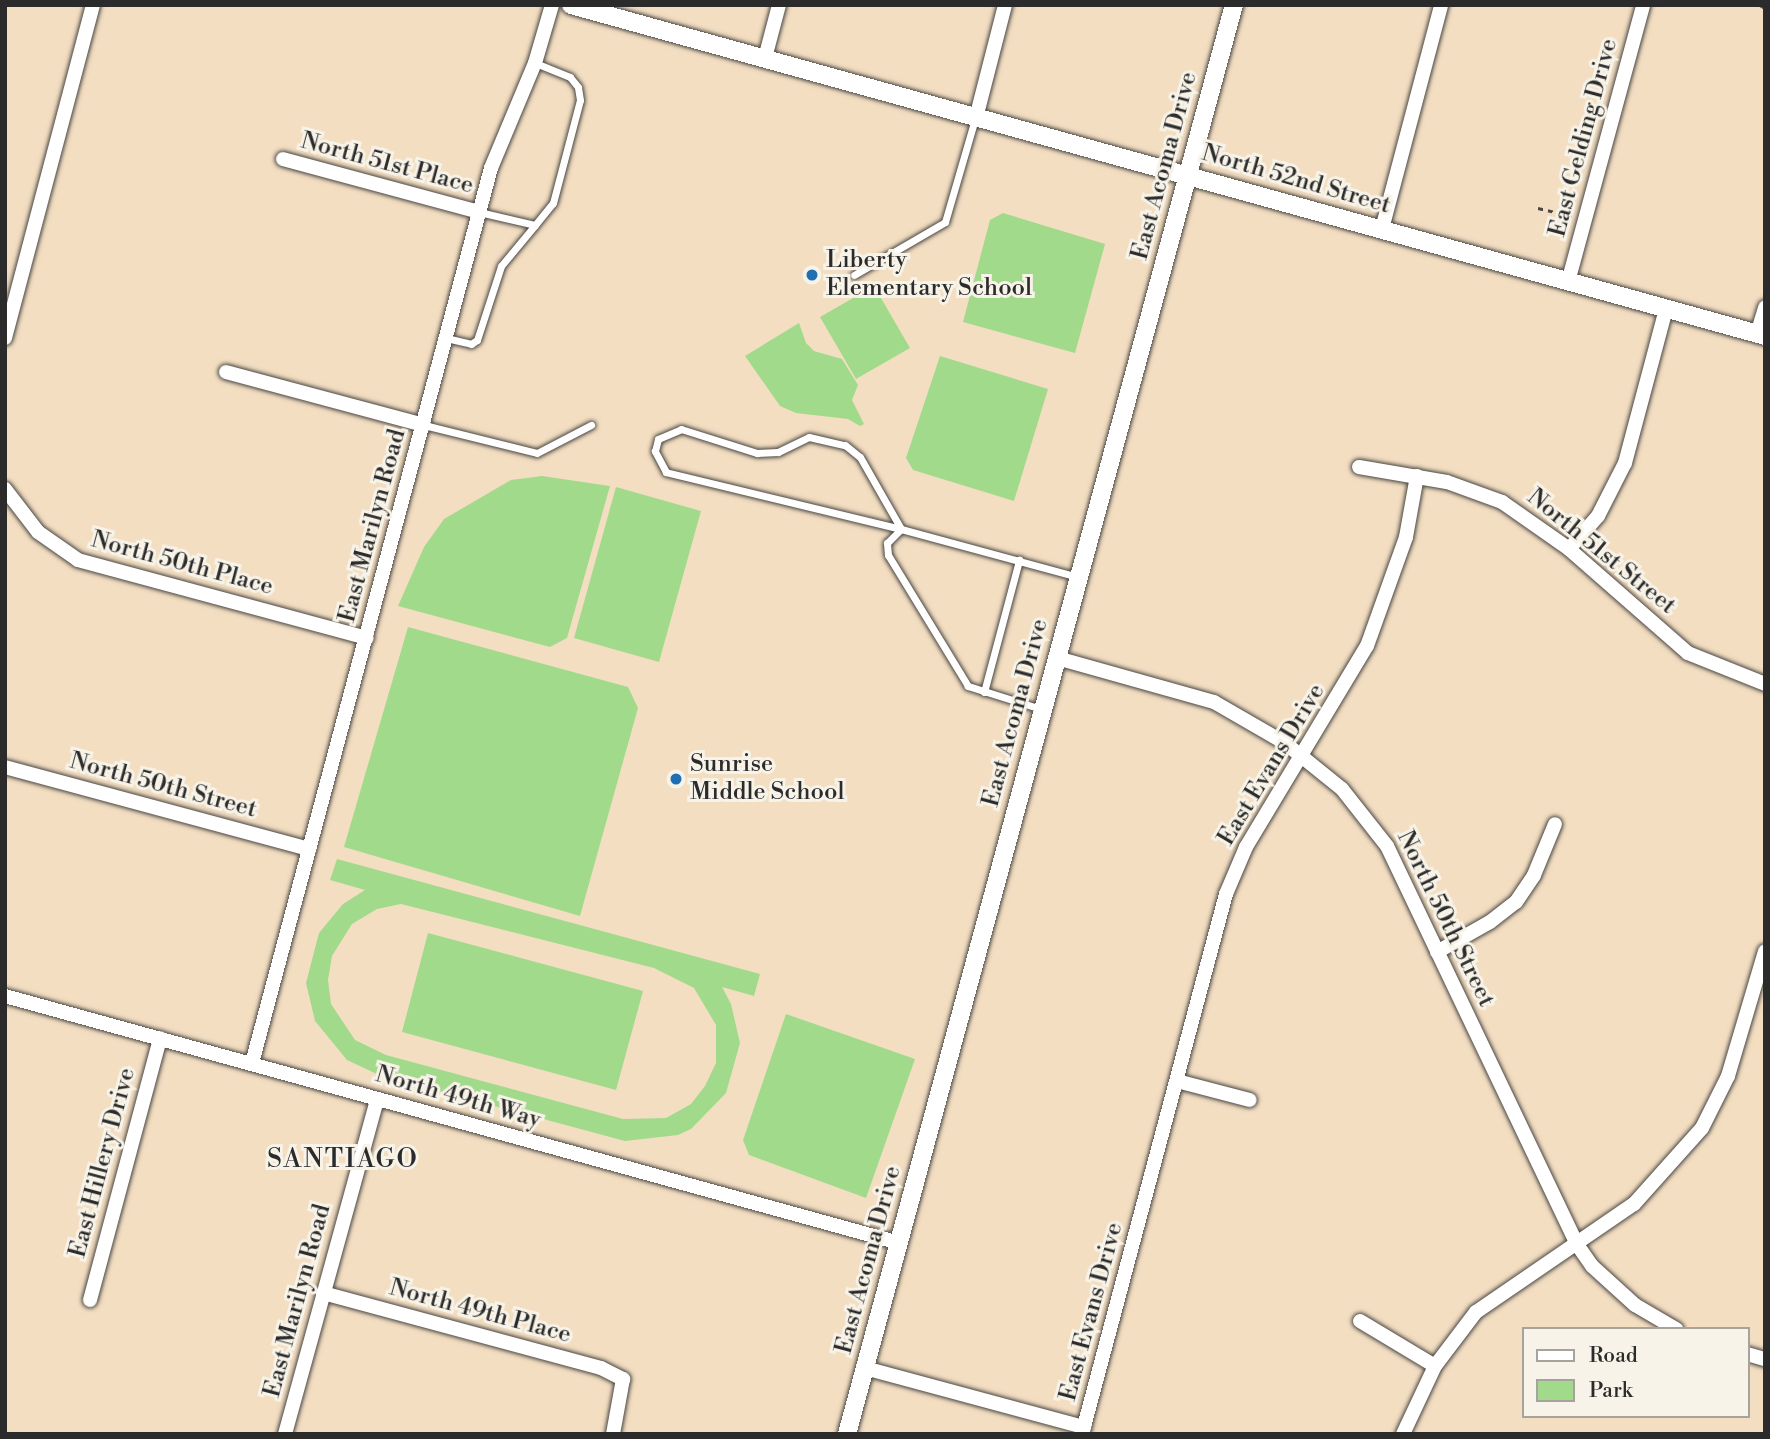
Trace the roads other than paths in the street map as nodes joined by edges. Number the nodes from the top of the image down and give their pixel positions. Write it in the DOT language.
graph roads {
  1 [pos="93,5"];
  2 [pos="552,5"];
  3 [pos="571,5"];
  4 [pos="779,5"];
  5 [pos="1005,5"];
  6 [pos="1234,5"];
  7 [pos="1441,5"];
  8 [pos="1643,5"];
  9 [pos="765,58"];
  10 [pos="535,63"];
  11 [pos="975,118"];
  12 [pos="283,159"];
  13 [pos="1188,174"];
  14 [pos="479,212"];
  15 [pos="535,225"];
  16 [pos="1382,229"];
  17 [pos="854,275"];
  18 [pos="1568,282"];
  19 [pos="1765,307"];
  20 [pos="1667,309"];
  21 [pos="1761,335"];
  22 [pos="5,338"];
  23 [pos="446,338"];
  24 [pos="226,372"];
  25 [pos="424,425"];
  26 [pos="591,425"];
  27 [pos="1359,467"];
  28 [pos="1417,476"];
  29 [pos="6,494"];
  30 [pos="901,529"];
  31 [pos="1569,549"];
  32 [pos="1019,560"];
  33 [pos="1079,577"];
  34 [pos="367,638"];
  35 [pos="1057,658"];
  36 [pos="1765,684"];
  37 [pos="984,692"];
  38 [pos="1043,709"];
  39 [pos="1303,757"];
  40 [pos="5,767"];
  41 [pos="1555,824"];
  42 [pos="309,849"];
  43 [pos="1765,951"];
  44 [pos="1437,952"];
  45 [pos="5,996"];
  46 [pos="160,1038"];
  47 [pos="252,1063"];
  48 [pos="1177,1081"];
  49 [pos="377,1098"];
  50 [pos="1250,1100"];
  51 [pos="899,1242"];
  52 [pos="1576,1243"];
  53 [pos="323,1293"];
  54 [pos="90,1300"];
  55 [pos="1360,1321"];
  56 [pos="1673,1327"];
  57 [pos="1435,1366"];
  58 [pos="865,1368"];
  59 [pos="1083,1431"];
  60 [pos="285,1434"];
  61 [pos="613,1434"];
  62 [pos="847,1434"];
  63 [pos="1403,1434"];
  1 -- 22 [label="street"];
  2 -- 10 [label="street, East Marilyn Road"];
  3 -- 9 [label="street, North 52nd Street"];
  4 -- 9 [label="street"];
  5 -- 11 [label="street"];
  6 -- 13 [label="street, East Acoma Drive"];
  7 -- 16 [label="street"];
  8 -- 18 [label="street, East Gelding Drive"];
  9 -- 11 [label="street, North 52nd Street"];
  10 -- 14 [label="street, East Marilyn Road"];
  10 -- 15 [label="lane"];
  11 -- 13 [label="street, North 52nd Street"];
  11 -- 17 [label="lane"];
  12 -- 14 [label="street, North 51st Place"];
  13 -- 16 [label="street, North 52nd Street"];
  13 -- 33 [label="street, East Acoma Drive"];
  14 -- 15 [label="lane"];
  14 -- 23 [label="street, East Marilyn Road"];
  15 -- 23 [label="lane"];
  16 -- 18 [label="street, North 52nd Street"];
  18 -- 20 [label="street, North 52nd Street"];
  19 -- 21 [label="street"];
  20 -- 21 [label="street, North 52nd Street"];
  20 -- 31 [label="street"];
  23 -- 25 [label="street, East Marilyn Road"];
  24 -- 25 [label="street"];
  25 -- 26 [label="lane"];
  25 -- 34 [label="street, East Marilyn Road"];
  27 -- 28 [label="street, North 51st Street"];
  28 -- 31 [label="street, North 51st Street"];
  28 -- 39 [label="street, East Evans Drive"];
  29 -- 34 [label="street, North 50th Place"];
  30 -- 30 [label="lane"];
  30 -- 32 [label="lane"];
  30 -- 37 [label="lane"];
  31 -- 36 [label="street, North 51st Street"];
  32 -- 33 [label="lane"];
  32 -- 37 [label="lane"];
  33 -- 35 [label="street, East Acoma Drive"];
  34 -- 42 [label="street, East Marilyn Road"];
  35 -- 38 [label="street, East Acoma Drive"];
  35 -- 39 [label="street, North 50th Street"];
  37 -- 38 [label="lane"];
  38 -- 51 [label="street, East Acoma Drive"];
  39 -- 44 [label="street, North 50th Street"];
  39 -- 48 [label="street, East Evans Drive"];
  40 -- 42 [label="street, North 50th Street"];
  41 -- 44 [label="street"];
  42 -- 47 [label="street, East Marilyn Road"];
  43 -- 52 [label="street"];
  44 -- 52 [label="street, North 50th Street"];
  45 -- 46 [label="street, North 49th Way"];
  46 -- 47 [label="street, North 49th Way"];
  46 -- 54 [label="street, East Hillery Drive"];
  47 -- 49 [label="street, North 49th Way"];
  48 -- 50 [label="street"];
  48 -- 59 [label="street, East Evans Drive"];
  49 -- 51 [label="street, North 49th Way"];
  49 -- 53 [label="street, East Marilyn Road"];
  51 -- 58 [label="street, East Acoma Drive"];
  52 -- 56 [label="street, North 50th Street"];
  52 -- 57 [label="street"];
  53 -- 60 [label="street, East Marilyn Road"];
  53 -- 61 [label="street, North 49th Place"];
  55 -- 57 [label="street"];
  57 -- 63 [label="street"];
  58 -- 59 [label="street"];
  58 -- 62 [label="street, East Acoma Drive"];
}
